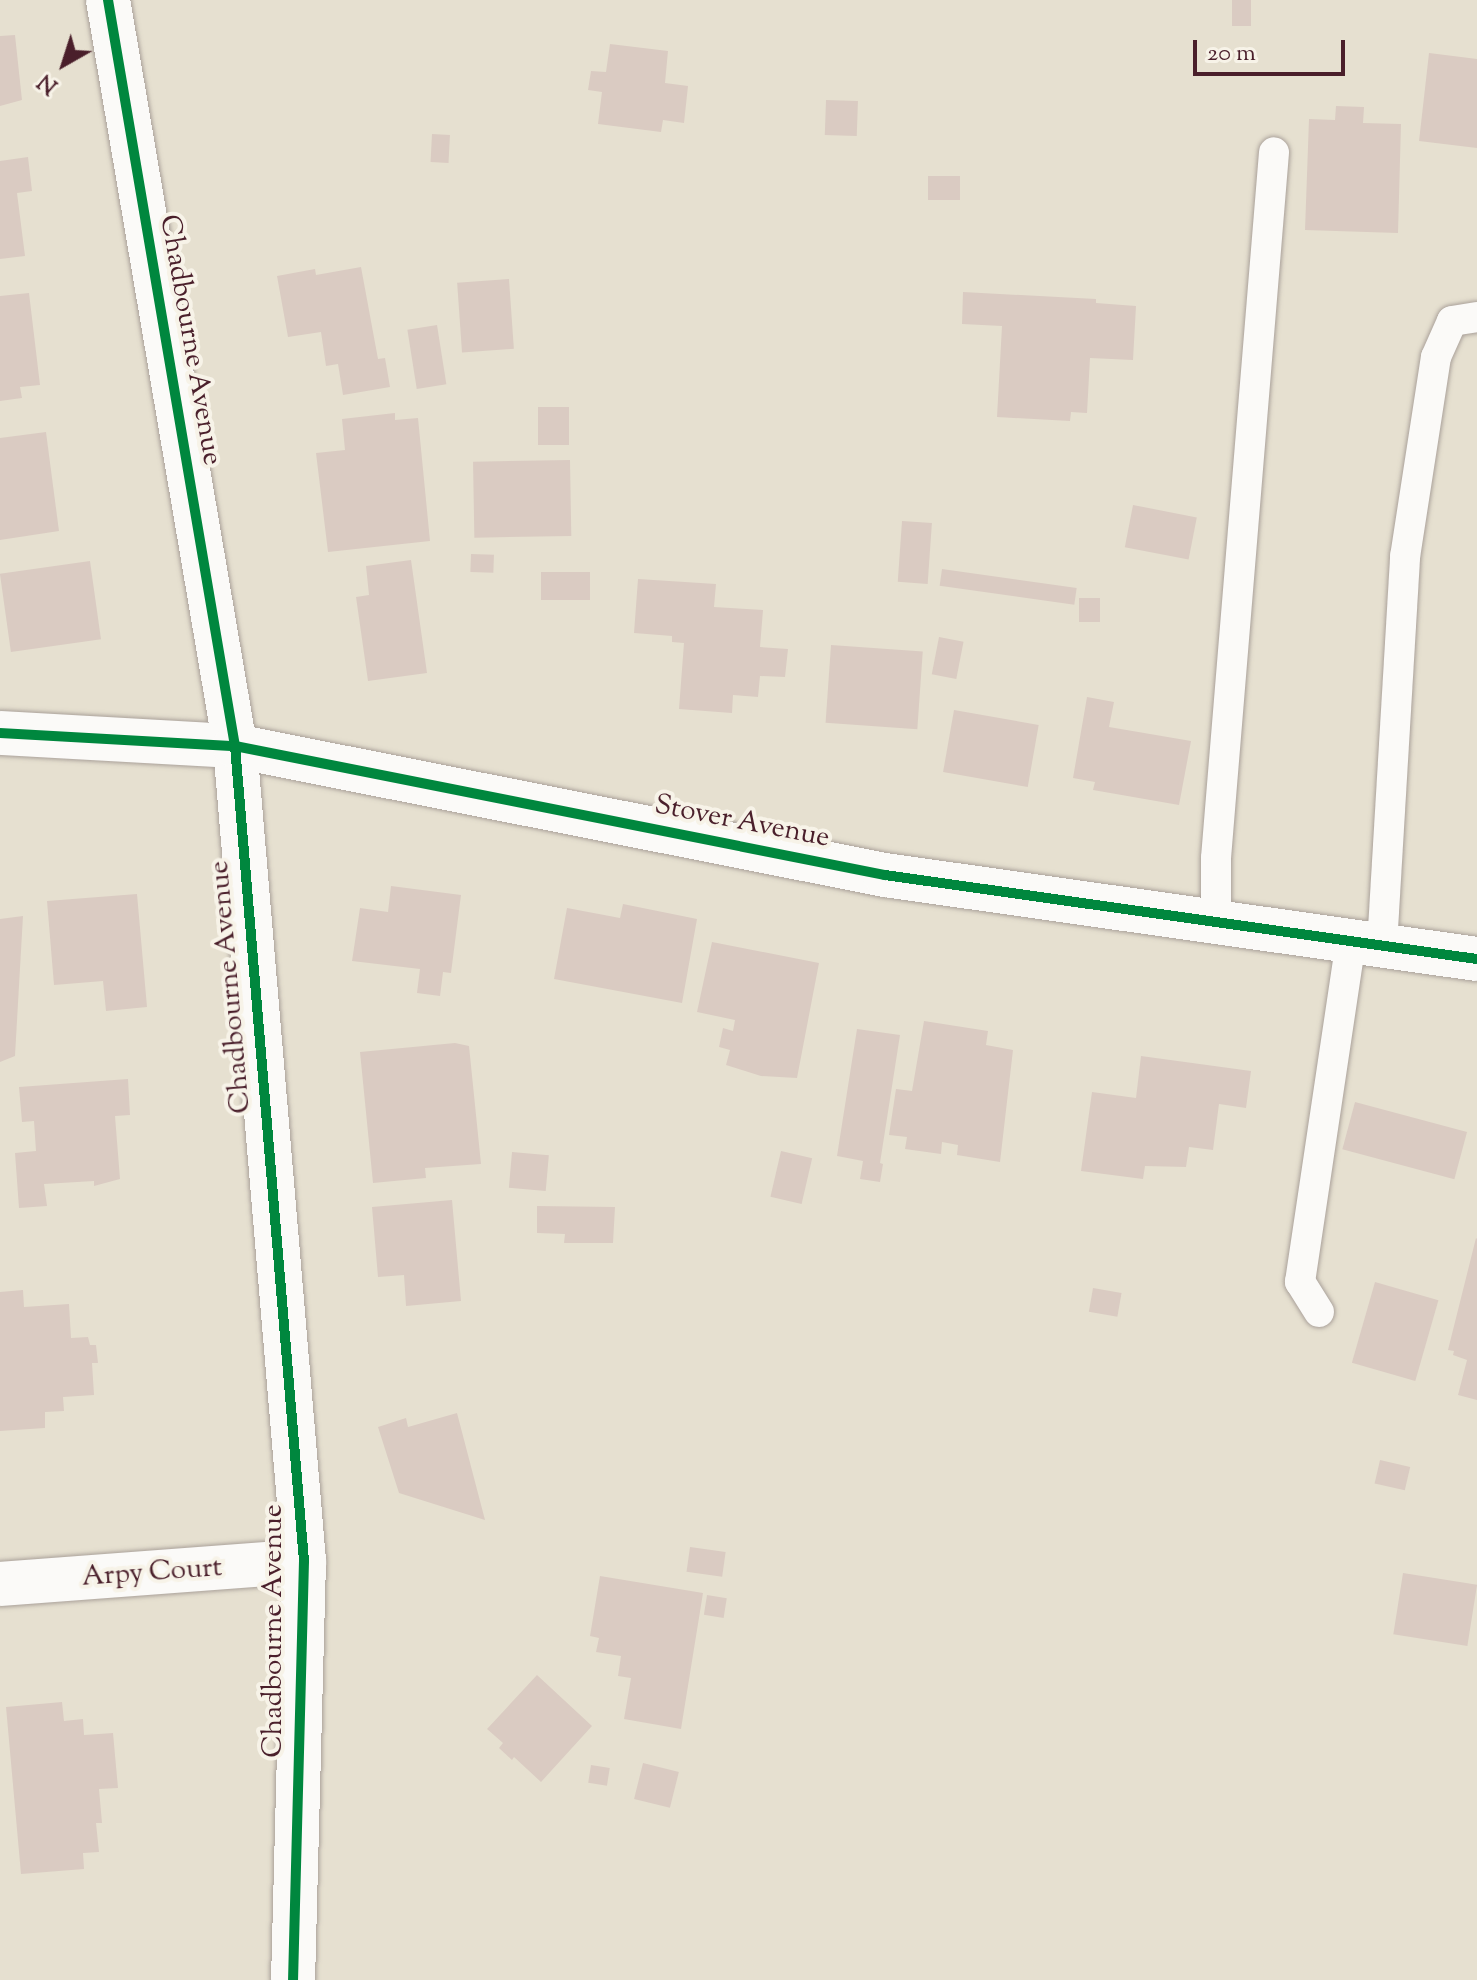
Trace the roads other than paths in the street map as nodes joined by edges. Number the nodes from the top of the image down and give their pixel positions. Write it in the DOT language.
graph roads {
  1 [pos="108,0"];
  2 [pos="1274,152"];
  3 [pos="1477,317"];
  4 [pos="0,733"];
  5 [pos="235,746"];
  6 [pos="1216,923"];
  7 [pos="1367,944"];
  8 [pos="1477,959"];
  9 [pos="1319,1312"];
  10 [pos="304,1561"];
  11 [pos="0,1584"];
  12 [pos="293,1980"];
  1 -- 5 [label="street, Chadbourne Avenue"];
  2 -- 6 [label="lane"];
  3 -- 7 [label="lane"];
  4 -- 5 [label="street, Stover Avenue"];
  5 -- 6 [label="street, Stover Avenue"];
  5 -- 10 [label="street, Chadbourne Avenue"];
  6 -- 7 [label="street, Stover Avenue"];
  7 -- 8 [label="street, Stover Avenue"];
  7 -- 9 [label="lane"];
  10 -- 11 [label="street, Arpy Court"];
  10 -- 12 [label="street, Chadbourne Avenue"];
}
